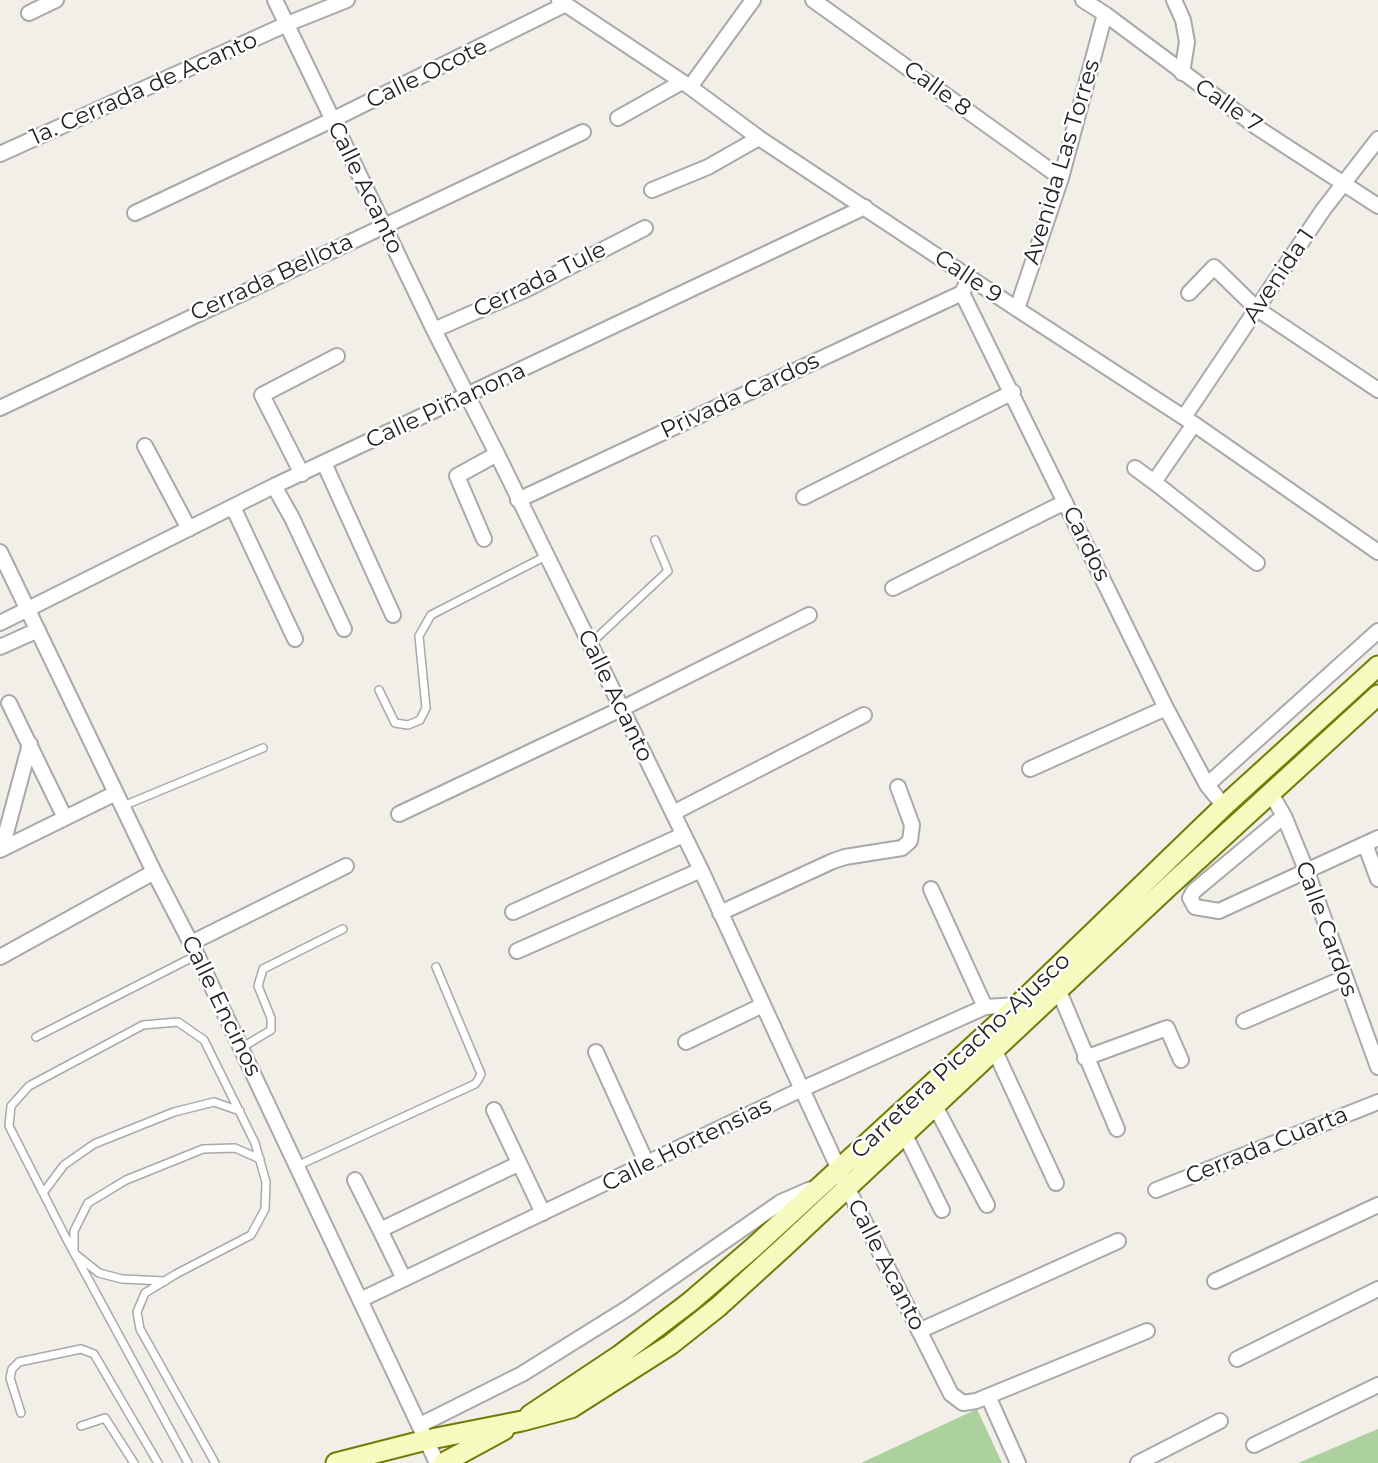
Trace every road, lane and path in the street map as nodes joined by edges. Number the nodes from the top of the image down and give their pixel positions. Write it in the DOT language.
graph roads {
  1 [pos="56,0"];
  2 [pos="275,0"];
  3 [pos="347,0"];
  4 [pos="753,0"];
  5 [pos="813,0"];
  6 [pos="1083,0"];
  7 [pos="1174,0"];
  8 [pos="563,2"];
  9 [pos="322,5"];
  10 [pos="29,13"];
  11 [pos="1105,14"];
  12 [pos="287,24"];
  13 [pos="1182,73"];
  14 [pos="686,85"];
  15 [pos="618,118"];
  16 [pos="332,120"];
  17 [pos="583,132"];
  18 [pos="759,138"];
  19 [pos="1378,139"];
  20 [pos="0,154"];
  21 [pos="1060,178"];
  22 [pos="1345,184"];
  23 [pos="652,190"];
  24 [pos="1378,206"];
  25 [pos="865,207"];
  26 [pos="135,213"];
  27 [pos="383,225"];
  28 [pos="645,228"];
  29 [pos="969,278"];
  30 [pos="962,293"];
  31 [pos="1189,293"];
  32 [pos="1017,309"];
  33 [pos="1257,309"];
  34 [pos="433,330"];
  35 [pos="337,356"];
  36 [pos="1378,390"];
  37 [pos="1013,392"];
  38 [pos="466,397"];
  39 [pos="0,408"];
  40 [pos="1189,420"];
  41 [pos="145,446"];
  42 [pos="497,454"];
  43 [pos="324,463"];
  44 [pos="1135,468"];
  45 [pos="302,474"];
  46 [pos="1154,482"];
  47 [pos="274,486"];
  48 [pos="804,497"];
  49 [pos="518,500"];
  50 [pos="1065,502"];
  51 [pos="233,507"];
  52 [pos="190,528"];
  53 [pos="484,538"];
  54 [pos="655,540"];
  55 [pos="0,552"];
  56 [pos="1378,552"];
  57 [pos="546,556"];
  58 [pos="1257,563"];
  59 [pos="894,588"];
  60 [pos="25,611"];
  61 [pos="393,615"];
  62 [pos="809,615"];
  63 [pos="0,623"];
  64 [pos="38,629"];
  65 [pos="344,629"];
  66 [pos="1378,631"];
  67 [pos="295,639"];
  68 [pos="590,644"];
  69 [pos="5,645"];
  70 [pos="1378,666"];
  71 [pos="379,690"];
  72 [pos="1378,695"];
  73 [pos="9,703"];
  74 [pos="1166,708"];
  75 [pos="621,709"];
  76 [pos="864,715"];
  77 [pos="30,744"];
  78 [pos="263,748"];
  79 [pos="1030,769"];
  80 [pos="1207,785"];
  81 [pos="898,788"];
  82 [pos="1270,792"];
  83 [pos="120,800"];
  84 [pos="1224,806"];
  85 [pos="673,813"];
  86 [pos="398,814"];
  87 [pos="1284,816"];
  88 [pos="65,818"];
  89 [pos="683,835"];
  90 [pos="1371,841"];
  91 [pos="1,849"];
  92 [pos="346,866"];
  93 [pos="701,870"];
  94 [pos="154,872"];
  95 [pos="1307,872"];
  96 [pos="1378,879"];
  97 [pos="931,889"];
  98 [pos="513,912"];
  99 [pos="720,913"];
  100 [pos="343,929"];
  101 [pos="194,949"];
  102 [pos="517,951"];
  103 [pos="0,957"];
  104 [pos="436,967"];
  105 [pos="1344,978"];
  106 [pos="1058,989"];
  107 [pos="763,1005"];
  108 [pos="1017,1005"];
  109 [pos="985,1007"];
  110 [pos="1244,1021"];
  111 [pos="36,1037"];
  112 [pos="686,1042"];
  113 [pos="241,1048"];
  114 [pos="994,1049"];
  115 [pos="596,1052"];
  116 [pos="1085,1058"];
  117 [pos="1181,1060"];
  118 [pos="1378,1067"];
  119 [pos="802,1089"];
  120 [pos="1378,1102"];
  121 [pos="934,1104"];
  122 [pos="494,1110"];
  123 [pos="240,1111"];
  124 [pos="1116,1129"];
  125 [pos="904,1133"];
  126 [pos="260,1159"];
  127 [pos="518,1164"];
  128 [pos="647,1164"];
  129 [pos="297,1166"];
  130 [pos="843,1178"];
  131 [pos="355,1180"];
  132 [pos="1056,1183"];
  133 [pos="822,1185"];
  134 [pos="1156,1190"];
  135 [pos="43,1193"];
  136 [pos="987,1205"];
  137 [pos="1378,1205"];
  138 [pos="942,1210"];
  139 [pos="542,1213"];
  140 [pos="380,1230"];
  141 [pos="1118,1241"];
  142 [pos="74,1253"];
  143 [pos="404,1279"];
  144 [pos="165,1281"];
  145 [pos="1215,1281"];
  146 [pos="1378,1289"];
  147 [pos="360,1300"];
  148 [pos="919,1331"];
  149 [pos="1147,1331"];
  150 [pos="1237,1359"];
  151 [pos="1378,1385"];
  152 [pos="988,1396"];
  153 [pos="21,1413"];
  154 [pos="522,1421"];
  155 [pos="1220,1421"];
  156 [pos="81,1426"];
  157 [pos="423,1432"];
  158 [pos="1254,1445"];
  159 [pos="134,1463"];
  160 [pos="158,1463"];
  161 [pos="188,1463"];
  162 [pos="215,1463"];
  163 [pos="335,1463"];
  164 [pos="437,1463"];
  165 [pos="443,1463"];
  166 [pos="1018,1463"];
  167 [pos="1138,1463"];
  1 -- 10 [label="street"];
  2 -- 12 [label="street, Calle Acanto"];
  3 -- 9 [label="street, 1a. Cerrada de Acanto"];
  4 -- 14 [label="street"];
  5 -- 21 [label="street, Calle 8"];
  6 -- 11 [label="street, Calle 7"];
  7 -- 13 [label="street"];
  8 -- 14 [label="street, Calle 9"];
  8 -- 16 [label="street, Calle Ocote"];
  9 -- 12 [label="street, 1a. Cerrada de Acanto"];
  11 -- 13 [label="street, Calle 7"];
  11 -- 21 [label="street, Avenida Las Torres"];
  12 -- 16 [label="street, Calle Acanto"];
  12 -- 20 [label="street, 1a. Cerrada de Acanto"];
  13 -- 22 [label="street, Calle 7"];
  14 -- 15 [label="street"];
  14 -- 18 [label="street, Calle 9"];
  16 -- 26 [label="street, Calle Ocote"];
  16 -- 27 [label="street, Calle Acanto"];
  17 -- 27 [label="street, Cerrada Bellota"];
  18 -- 23 [label="street"];
  18 -- 25 [label="street, Calle 9"];
  19 -- 22 [label="street, Avenida 1"];
  21 -- 32 [label="street, Avenida Las Torres"];
  22 -- 24 [label="street, Calle 7"];
  22 -- 33 [label="street, Avenida 1"];
  25 -- 29 [label="street, Calle 9"];
  25 -- 38 [label="street, Calle Piñanona"];
  27 -- 34 [label="street, Calle Acanto"];
  27 -- 39 [label="street, Cerrada Bellota"];
  28 -- 34 [label="street, Cerrada Tule"];
  29 -- 30 [label="street"];
  29 -- 32 [label="street, Calle 9"];
  30 -- 37 [label="street, Cardos"];
  30 -- 49 [label="street, Privada Cardos"];
  31 -- 33 [label="street"];
  32 -- 40 [label="street, Calle 9"];
  33 -- 36 [label="street"];
  33 -- 40 [label="street, Avenida 1"];
  34 -- 38 [label="street, Calle Acanto"];
  35 -- 45 [label="street"];
  37 -- 48 [label="street"];
  37 -- 50 [label="street, Cardos"];
  38 -- 42 [label="street, Calle Acanto"];
  38 -- 43 [label="street, Calle Piñanona"];
  40 -- 46 [label="street, Avenida 1"];
  40 -- 56 [label="street, Calle 9"];
  41 -- 52 [label="street"];
  42 -- 49 [label="street, Calle Acanto"];
  42 -- 53 [label="street"];
  43 -- 45 [label="street, Calle Piñanona"];
  43 -- 61 [label="street"];
  44 -- 46 [label="street"];
  45 -- 47 [label="street, Calle Piñanona"];
  46 -- 58 [label="street"];
  47 -- 51 [label="street, Calle Piñanona"];
  47 -- 65 [label="street"];
  49 -- 57 [label="street, Calle Acanto"];
  50 -- 59 [label="street"];
  50 -- 74 [label="street, Cardos"];
  51 -- 52 [label="street, Calle Piñanona"];
  51 -- 67 [label="street"];
  52 -- 60 [label="street, Calle Piñanona"];
  54 -- 68 [label="lane"];
  55 -- 60 [label="street, Calle Encinos"];
  57 -- 68 [label="street, Calle Acanto"];
  57 -- 71 [label="lane"];
  60 -- 63 [label="street, Calle Piñanona"];
  60 -- 64 [label="street, Calle Encinos"];
  62 -- 75 [label="street"];
  63 -- 69 [label="street"];
  64 -- 69 [label="street"];
  64 -- 83 [label="street, Calle Encinos"];
  66 -- 80 [label="street"];
  68 -- 75 [label="street, Calle Acanto"];
  70 -- 84 [label="main road, Carretera Picacho-Ajusco"];
  72 -- 82 [label="main road, Carretera Picacho-Ajusco"];
  73 -- 77 [label="street"];
  74 -- 79 [label="street"];
  74 -- 80 [label="street, Cardos"];
  75 -- 85 [label="street, Calle Acanto"];
  75 -- 86 [label="street"];
  76 -- 85 [label="street"];
  77 -- 88 [label="street"];
  77 -- 91 [label="street"];
  78 -- 83 [label="lane"];
  80 -- 84 [label="street, Cardos"];
  81 -- 99 [label="street"];
  82 -- 87 [label="street, Calle Cardos"];
  82 -- 106 [label="main road, Carretera Picacho-Ajusco"];
  83 -- 88 [label="street"];
  83 -- 94 [label="street, Calle Encinos"];
  84 -- 108 [label="main road, Carretera Picacho-Ajusco"];
  85 -- 89 [label="street, Calle Acanto"];
  87 -- 95 [label="street, Calle Cardos"];
  87 -- 95 [label="street"];
  88 -- 91 [label="street"];
  89 -- 93 [label="street, Calle Acanto"];
  89 -- 98 [label="street"];
  90 -- 95 [label="street"];
  90 -- 96 [label="street"];
  92 -- 101 [label="street"];
  93 -- 99 [label="street, Calle Acanto"];
  93 -- 102 [label="street"];
  94 -- 101 [label="street, Calle Encinos"];
  94 -- 103 [label="street"];
  95 -- 105 [label="street, Calle Cardos"];
  97 -- 109 [label="street"];
  99 -- 107 [label="street, Calle Acanto"];
  100 -- 113 [label="lane"];
  101 -- 111 [label="lane"];
  101 -- 113 [label="street, Calle Encinos"];
  104 -- 129 [label="lane"];
  105 -- 110 [label="street"];
  105 -- 118 [label="street, Calle Cardos"];
  106 -- 114 [label="main road, Carretera Picacho-Ajusco"];
  106 -- 116 [label="street"];
  107 -- 112 [label="street"];
  107 -- 119 [label="street, Calle Acanto"];
  108 -- 109 [label="street, Calle Hortensias"];
  108 -- 130 [label="main road, Carretera Picacho-Ajusco"];
  109 -- 119 [label="street, Calle Hortensias"];
  113 -- 129 [label="street, Calle Encinos"];
  114 -- 121 [label="main road, Carretera Picacho-Ajusco"];
  114 -- 132 [label="street"];
  115 -- 128 [label="street"];
  116 -- 117 [label="street"];
  116 -- 124 [label="street"];
  119 -- 128 [label="street, Calle Hortensias"];
  119 -- 130 [label="street, Calle Acanto"];
  120 -- 134 [label="street, Cerrada Cuarta"];
  121 -- 125 [label="main road, Carretera Picacho-Ajusco"];
  121 -- 136 [label="street"];
  122 -- 127 [label="street"];
  123 -- 126 [label="lane"];
  123 -- 135 [label="lane"];
  123 -- 135 [label="lane"];
  125 -- 130 [label="main road, Carretera Picacho-Ajusco"];
  125 -- 138 [label="street"];
  126 -- 142 [label="lane"];
  126 -- 144 [label="lane"];
  127 -- 139 [label="street"];
  127 -- 140 [label="street"];
  128 -- 139 [label="street, Calle Hortensias"];
  129 -- 147 [label="street, Calle Encinos"];
  130 -- 133 [label="main road, Carretera Picacho-Ajusco"];
  130 -- 148 [label="street, Calle Acanto"];
  130 -- 154 [label="main road, Carretera Picacho-Ajusco"];
  131 -- 140 [label="street"];
  133 -- 154 [label="main road, Carretera Picacho-Ajusco"];
  133 -- 157 [label="street"];
  135 -- 142 [label="lane"];
  137 -- 145 [label="street"];
  139 -- 143 [label="street, Calle Hortensias"];
  140 -- 143 [label="street"];
  141 -- 148 [label="street"];
  142 -- 144 [label="lane"];
  142 -- 161 [label="lane"];
  143 -- 147 [label="street, Calle Hortensias"];
  144 -- 162 [label="lane"];
  146 -- 150 [label="street"];
  147 -- 157 [label="street, Calle Encinos"];
  148 -- 152 [label="street, Calle Acanto"];
  149 -- 152 [label="street"];
  151 -- 158 [label="street"];
  152 -- 166 [label="street"];
  153 -- 160 [label="lane"];
  154 -- 157 [label="main road"];
  154 -- 165 [label="main road, Carretera Picacho-Ajusco"];
  155 -- 167 [label="street"];
  156 -- 159 [label="lane"];
  157 -- 163 [label="main road"];
  157 -- 164 [label="street, Calle Encinos"];
}
